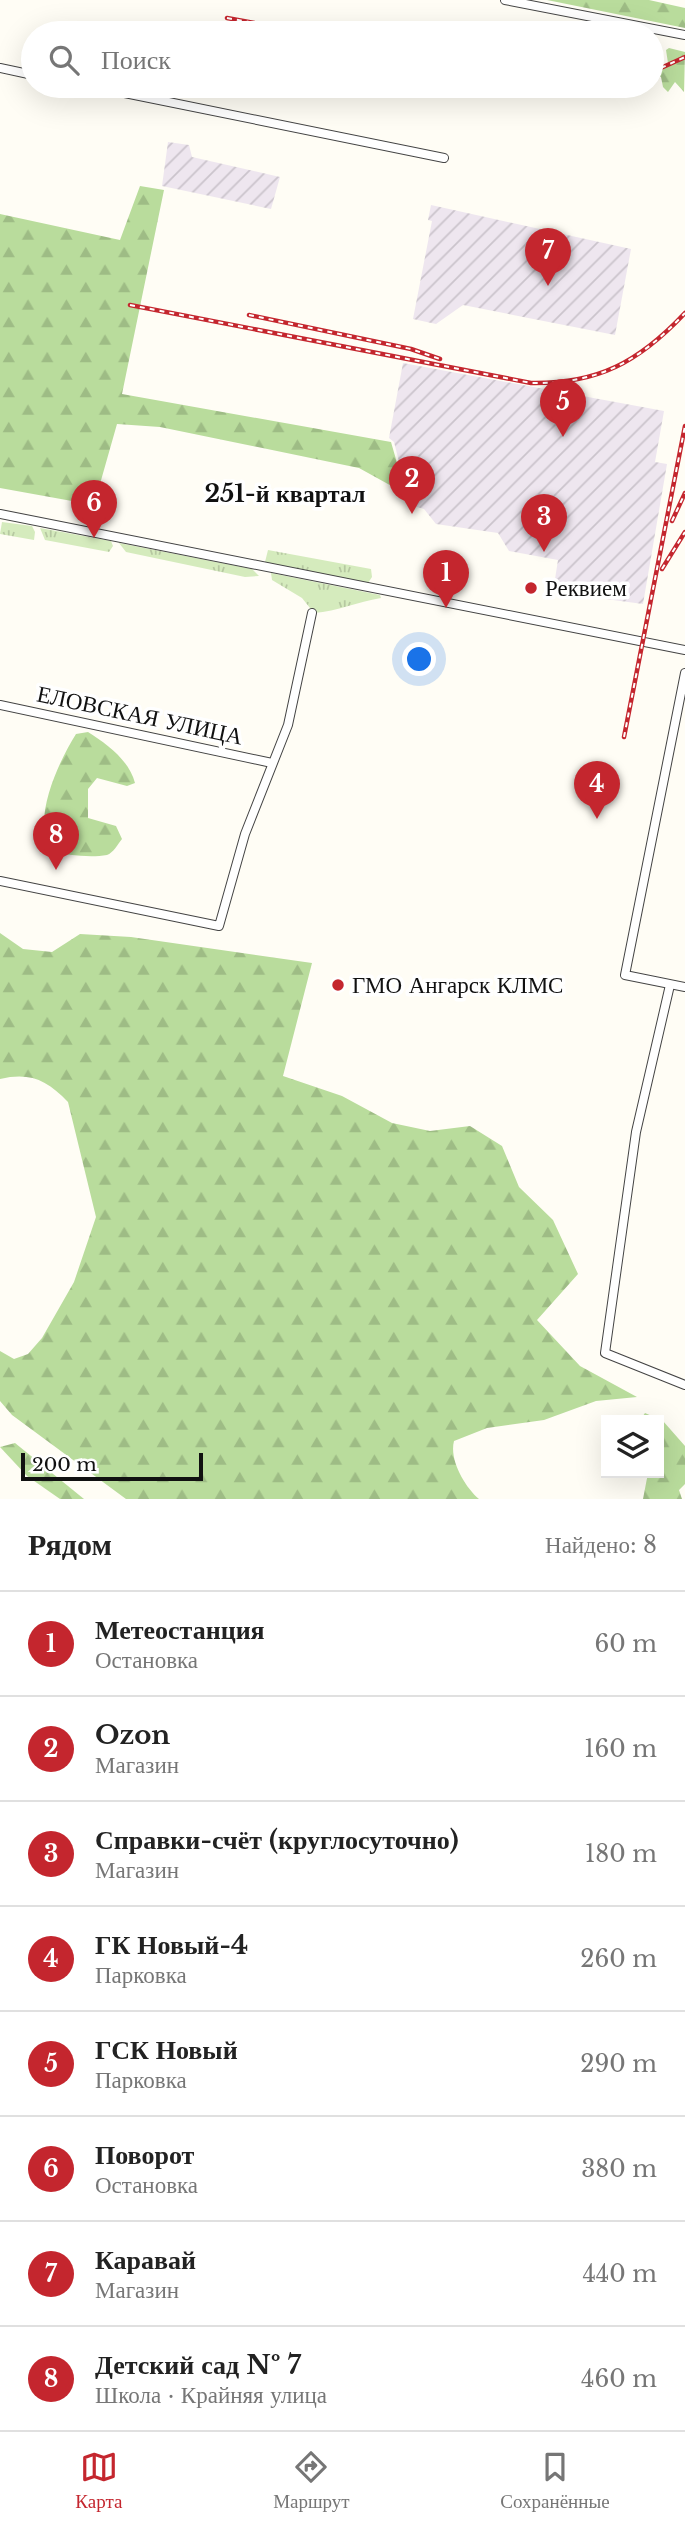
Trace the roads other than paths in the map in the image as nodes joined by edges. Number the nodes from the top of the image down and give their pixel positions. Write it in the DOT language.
graph roads {
  1 [pos="505,0"];
  2 [pos="613,21"];
  3 [pos="664,31"];
  4 [pos="685,35"];
  5 [pos="0,68"];
  6 [pos="21,72"];
  7 [pos="149,98"];
  8 [pos="444,158"];
  9 [pos="0,514"];
  10 [pos="312,614"];
  11 [pos="685,650"];
  12 [pos="685,673"];
  13 [pos="0,705"];
  14 [pos="272,763"];
  15 [pos="0,881"];
  16 [pos="670,985"];
  17 [pos="685,987"];
  18 [pos="685,1385"];
  1 -- 2 [label="street"];
  3 -- 4 [label="street"];
  5 -- 6 [label="street"];
  7 -- 8 [label="street"];
  9 -- 11 [label="street"];
  10 -- 14 [label="street"];
  12 -- 16 [label="street"];
  13 -- 14 [label="street, ЕЛОВСКАЯ УЛИЦА"];
  14 -- 15 [label="street"];
  16 -- 17 [label="street"];
  16 -- 18 [label="street"];
}
